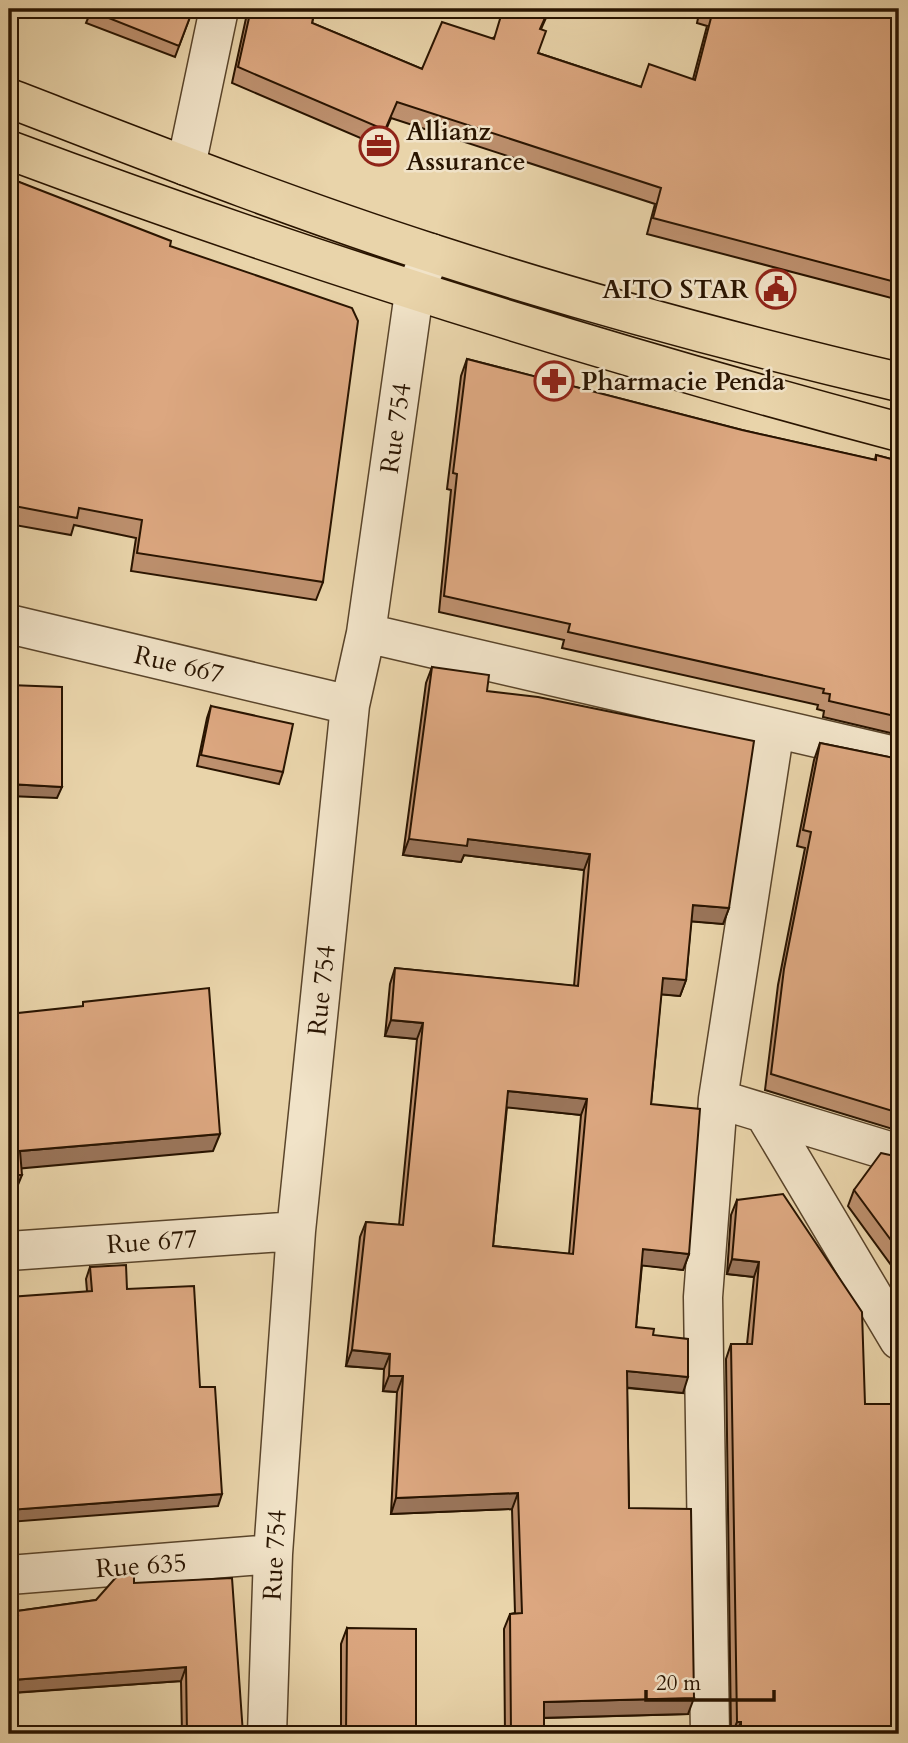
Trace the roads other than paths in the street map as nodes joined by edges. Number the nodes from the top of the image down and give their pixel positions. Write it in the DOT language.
graph roads {
  1 [pos="219,9"];
  2 [pos="9,98"];
  3 [pos="9,150"];
  4 [pos="187,166"];
  5 [pos="431,253"];
  6 [pos="414,293"];
  7 [pos="899,382"];
  8 [pos="899,432"];
  9 [pos="9,624"];
  10 [pos="366,633"];
  11 [pos="350,705"];
  12 [pos="775,728"];
  13 [pos="899,757"];
  14 [pos="718,1099"];
  15 [pos="764,1113"];
  16 [pos="899,1154"];
  17 [pos="296,1231"];
  18 [pos="9,1251"];
  19 [pos="899,1340"];
  20 [pos="273,1555"];
  21 [pos="9,1575"];
  22 [pos="267,1734"];
  23 [pos="710,1734"];
  1 -- 4 [label="street"];
  2 -- 4 [label="main road"];
  3 -- 6 [label="main road"];
  4 -- 5 [label="main road"];
  5 -- 6 [label="street, Rue 754"];
  5 -- 7 [label="main road"];
  6 -- 8 [label="main road"];
  6 -- 10 [label="street, Rue 754"];
  9 -- 11 [label="street, Rue 667"];
  10 -- 11 [label="street, Rue 754"];
  10 -- 12 [label="street"];
  11 -- 17 [label="street, Rue 754"];
  12 -- 13 [label="street"];
  12 -- 14 [label="street"];
  14 -- 15 [label="street"];
  14 -- 23 [label="street"];
  15 -- 16 [label="street"];
  15 -- 19 [label="street"];
  17 -- 18 [label="street, Rue 677"];
  17 -- 20 [label="street, Rue 754"];
  20 -- 21 [label="street, Rue 635"];
  20 -- 22 [label="street, Rue 754"];
}
